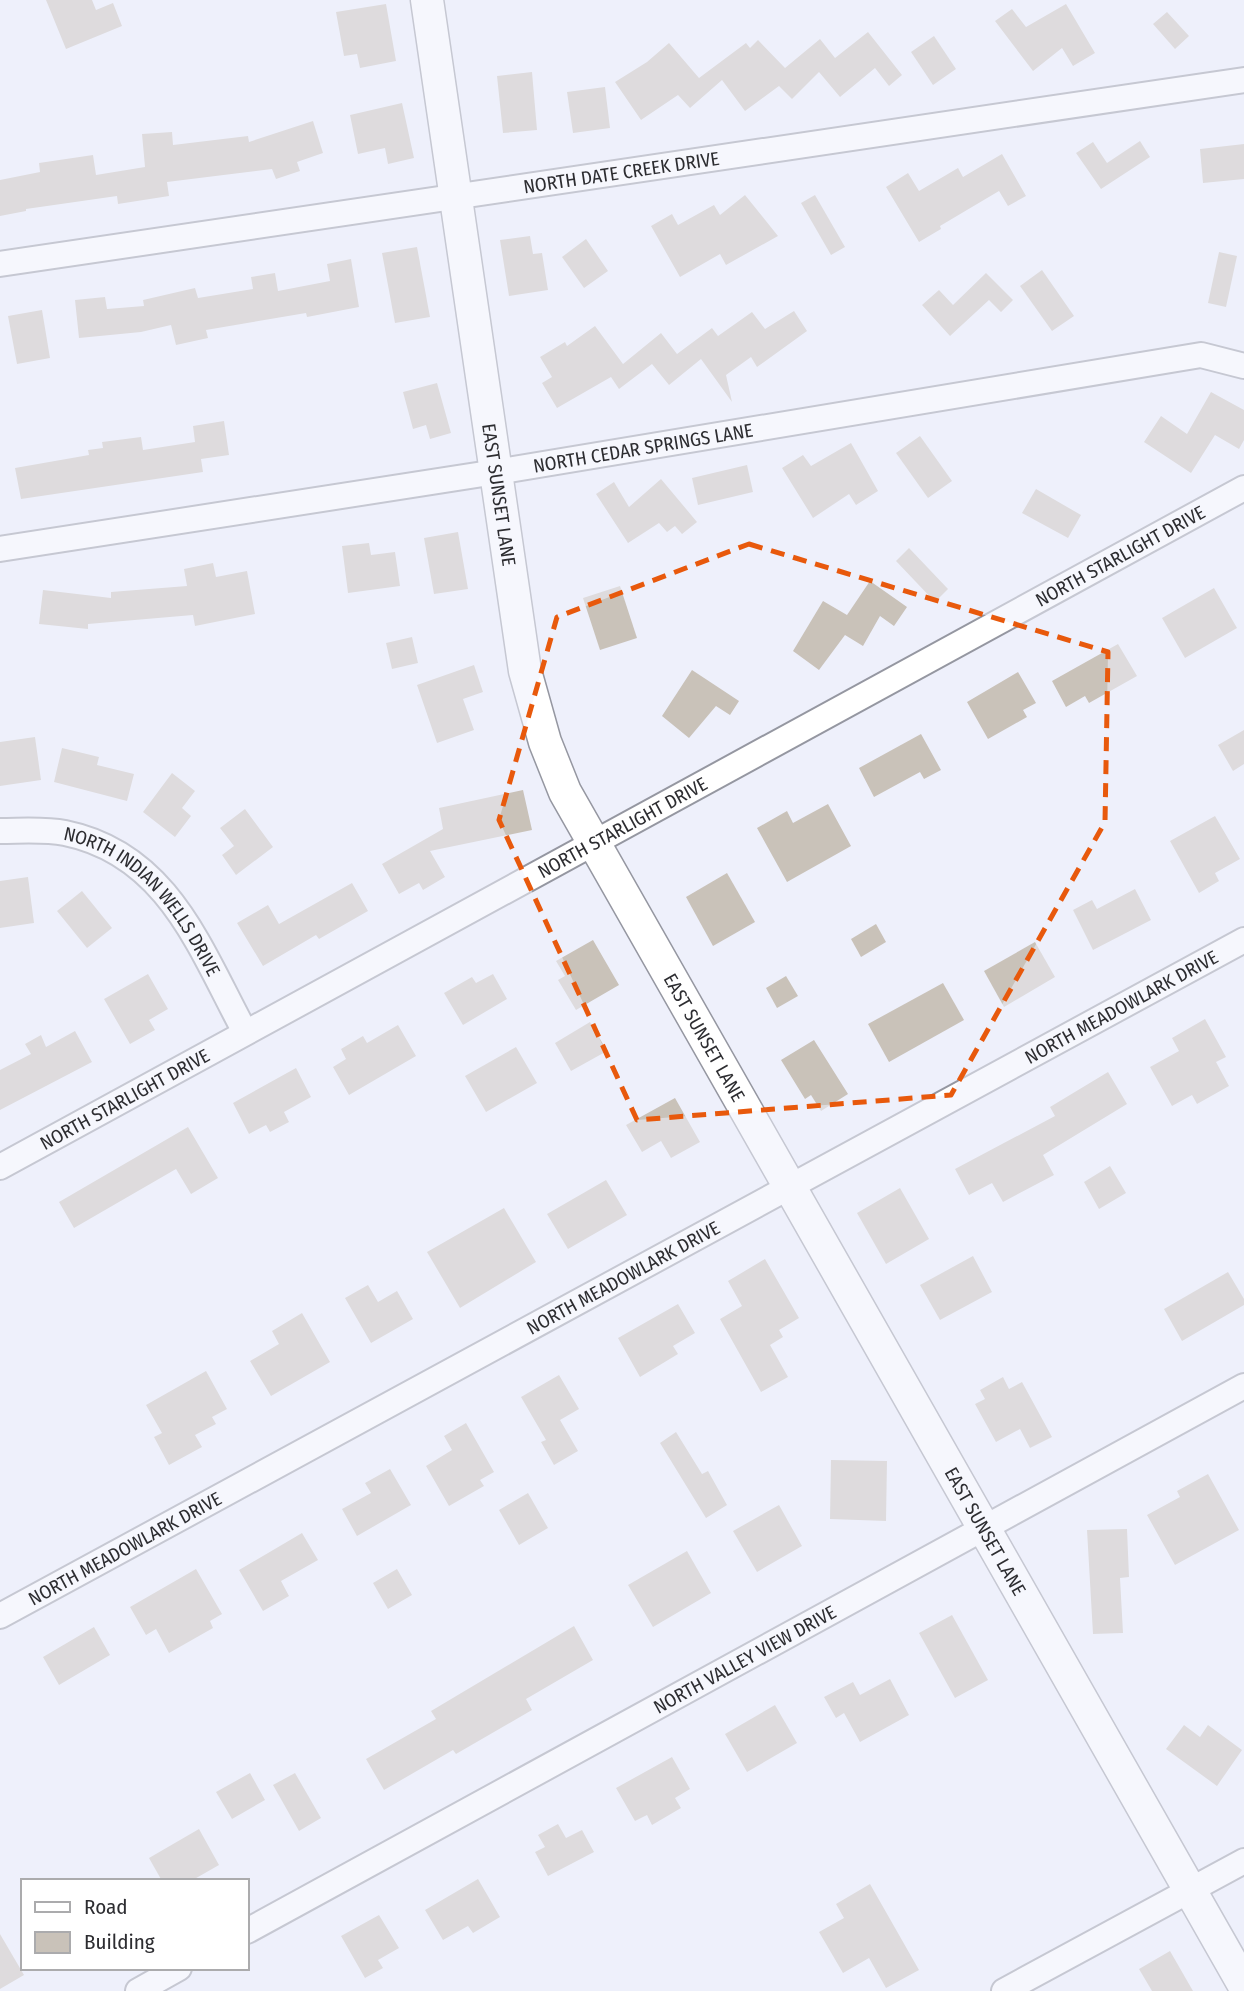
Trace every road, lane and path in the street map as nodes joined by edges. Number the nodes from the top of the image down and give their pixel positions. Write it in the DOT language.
graph roads {
  1 [pos="427,0"];
  2 [pos="1244,80"];
  3 [pos="456,197"];
  4 [pos="0,264"];
  5 [pos="1244,366"];
  6 [pos="496,472"];
  7 [pos="1244,488"];
  8 [pos="0,549"];
  9 [pos="0,831"];
  10 [pos="593,843"];
  11 [pos="1244,940"];
  12 [pos="245,1032"];
  13 [pos="0,1167"];
  14 [pos="791,1188"];
  15 [pos="1244,1386"];
  16 [pos="985,1528"];
  17 [pos="0,1616"];
  18 [pos="1244,1861"];
  19 [pos="1191,1890"];
  20 [pos="248,1930"];
  21 [pos="176,1970"];
  22 [pos="1244,1984"];
  23 [pos="138,1991"];
  24 [pos="1004,1991"];
  1 -- 3 [label="street, EAST SUNSET LANE"];
  2 -- 3 [label="street, NORTH DATE CREEK DRIVE"];
  3 -- 4 [label="street, NORTH DATE CREEK DRIVE"];
  3 -- 6 [label="street, EAST SUNSET LANE"];
  5 -- 6 [label="street, NORTH CEDAR SPRINGS LANE"];
  6 -- 8 [label="street, NORTH CEDAR SPRINGS LANE"];
  6 -- 10 [label="street, EAST SUNSET LANE"];
  7 -- 10 [label="street, NORTH STARLIGHT DRIVE"];
  9 -- 12 [label="street, NORTH INDIAN WELLS DRIVE"];
  10 -- 12 [label="street, NORTH STARLIGHT DRIVE"];
  10 -- 14 [label="street, EAST SUNSET LANE"];
  11 -- 14 [label="street, NORTH MEADOWLARK DRIVE"];
  12 -- 13 [label="street, NORTH STARLIGHT DRIVE"];
  14 -- 16 [label="street, EAST SUNSET LANE"];
  14 -- 17 [label="street, NORTH MEADOWLARK DRIVE"];
  15 -- 16 [label="street, NORTH VALLEY VIEW DRIVE"];
  16 -- 19 [label="street, EAST SUNSET LANE"];
  16 -- 20 [label="street, NORTH VALLEY VIEW DRIVE"];
  18 -- 19 [label="street"];
  19 -- 22 [label="street, EAST SUNSET LANE"];
  19 -- 24 [label="street"];
  21 -- 23 [label="street"];
}
